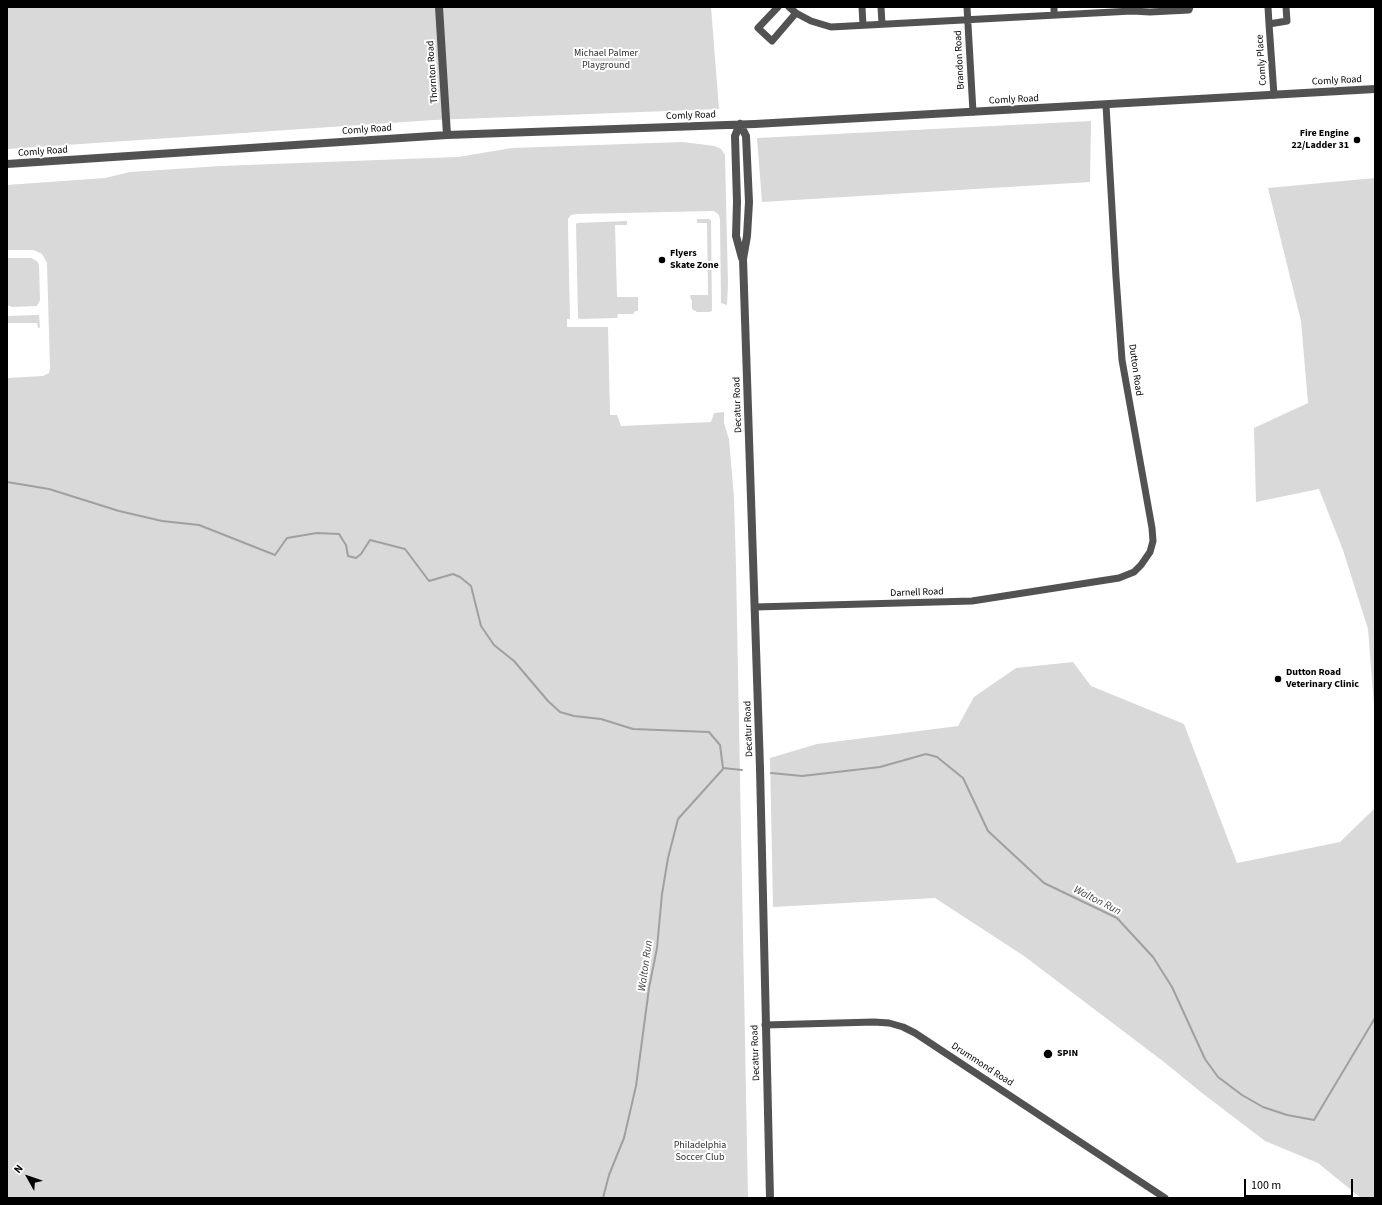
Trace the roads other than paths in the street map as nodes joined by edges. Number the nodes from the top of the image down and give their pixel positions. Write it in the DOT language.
graph roads {
  1 [pos="439,7"];
  2 [pos="778,7"];
  3 [pos="789,7"];
  4 [pos="862,7"];
  5 [pos="881,7"];
  6 [pos="967,7"];
  7 [pos="1054,7"];
  8 [pos="1190,7"];
  9 [pos="1268,7"];
  10 [pos="1286,7"];
  11 [pos="1133,9"];
  12 [pos="796,13"];
  13 [pos="1054,15"];
  14 [pos="968,20"];
  15 [pos="882,24"];
  16 [pos="1269,24"];
  17 [pos="863,25"];
  18 [pos="1375,89"];
  19 [pos="1274,95"];
  20 [pos="1106,105"];
  21 [pos="973,112"];
  22 [pos="740,124"];
  23 [pos="447,135"];
  24 [pos="7,164"];
  25 [pos="743,259"];
  26 [pos="1078,584"];
  27 [pos="755,607"];
  28 [pos="765,1025"];
  29 [pos="770,1198"];
  30 [pos="1165,1198"];
  1 -- 23 [label="street, Thornton Road"];
  2 -- 12 [label="street"];
  3 -- 12 [label="street"];
  4 -- 17 [label="street"];
  5 -- 15 [label="street"];
  6 -- 14 [label="street, Brandon Road"];
  7 -- 13 [label="street"];
  8 -- 11 [label="street"];
  9 -- 16 [label="street, Comly Place"];
  10 -- 16 [label="street, Comly Place"];
  11 -- 13 [label="street"];
  12 -- 17 [label="street"];
  13 -- 14 [label="street"];
  14 -- 15 [label="street"];
  14 -- 21 [label="street, Brandon Road"];
  15 -- 17 [label="street"];
  16 -- 19 [label="street, Comly Place"];
  18 -- 19 [label="street, Comly Road"];
  19 -- 20 [label="street, Comly Road"];
  20 -- 21 [label="street, Comly Road"];
  20 -- 26 [label="street, Dutton Road"];
  21 -- 22 [label="street, Comly Road"];
  22 -- 23 [label="street, Comly Road"];
  22 -- 25 [label="street, Decatur Road"];
  22 -- 25 [label="street, Decatur Road"];
  23 -- 24 [label="street, Comly Road"];
  25 -- 27 [label="street, Decatur Road"];
  26 -- 27 [label="street, Darnell Road"];
  27 -- 28 [label="street, Decatur Road"];
  28 -- 29 [label="street, Decatur Road"];
  28 -- 30 [label="street, Drummond Road"];
}
